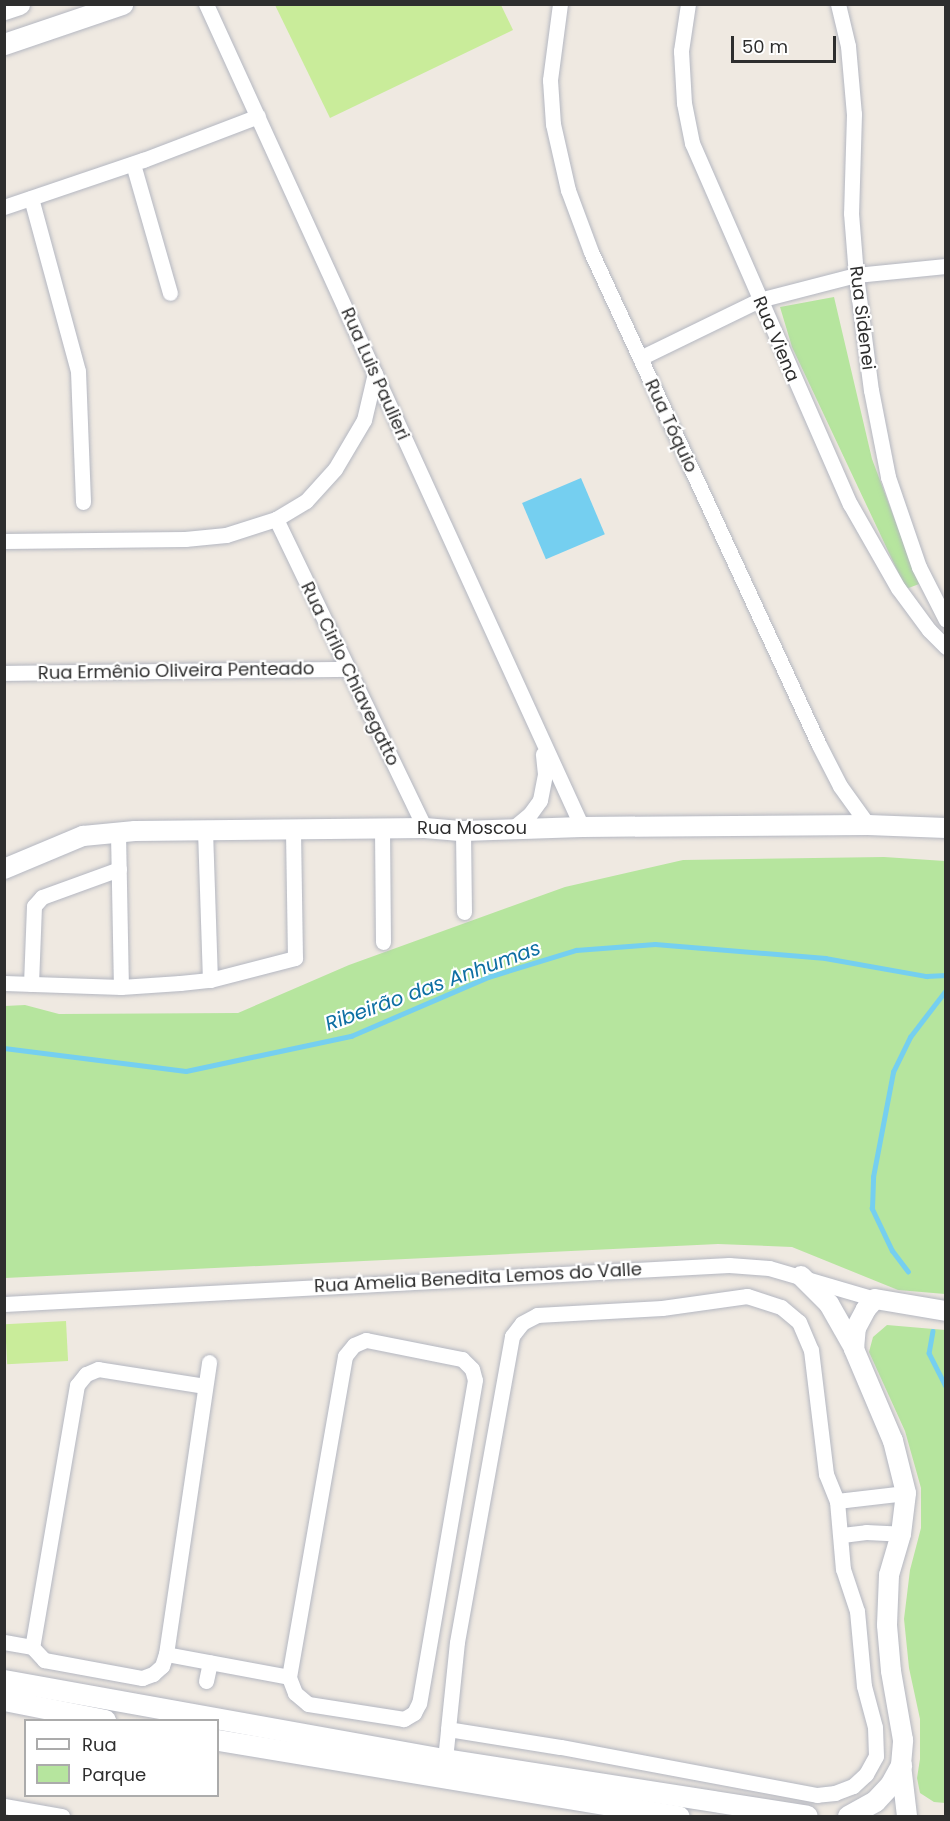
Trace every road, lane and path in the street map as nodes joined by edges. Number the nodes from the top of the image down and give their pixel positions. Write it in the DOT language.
graph roads {
  1 [pos="19,4"];
  2 [pos="122,4"];
  3 [pos="560,4"];
  4 [pos="688,4"];
  5 [pos="838,4"];
  6 [pos="209,6"];
  7 [pos="4,9"];
  8 [pos="4,44"];
  9 [pos="258,116"];
  10 [pos="133,164"];
  11 [pos="31,198"];
  12 [pos="4,207"];
  13 [pos="945,266"];
  14 [pos="856,275"];
  15 [pos="170,293"];
  16 [pos="759,300"];
  17 [pos="640,358"];
  18 [pos="375,374"];
  19 [pos="83,502"];
  20 [pos="276,519"];
  21 [pos="4,541"];
  22 [pos="930,589"];
  23 [pos="909,603"];
  24 [pos="945,619"];
  25 [pos="929,630"];
  26 [pos="945,647"];
  27 [pos="348,669"];
  28 [pos="4,673"];
  29 [pos="542,739"];
  30 [pos="868,825"];
  31 [pos="582,827"];
  32 [pos="425,828"];
  33 [pos="945,828"];
  34 [pos="293,829"];
  35 [pos="382,829"];
  36 [pos="512,829"];
  37 [pos="205,830"];
  38 [pos="463,831"];
  39 [pos="118,833"];
  40 [pos="4,869"];
  41 [pos="119,869"];
  42 [pos="464,912"];
  43 [pos="383,942"];
  44 [pos="210,980"];
  45 [pos="4,983"];
  46 [pos="31,984"];
  47 [pos="121,987"];
  48 [pos="801,1276"];
  49 [pos="875,1299"];
  50 [pos="4,1304"];
  51 [pos="945,1311"];
  52 [pos="854,1348"];
  53 [pos="209,1362"];
  54 [pos="206,1386"];
  55 [pos="906,1493"];
  56 [pos="837,1501"];
  57 [pos="901,1534"];
  58 [pos="842,1535"];
  59 [pos="4,1642"];
  60 [pos="32,1647"];
  61 [pos="166,1654"];
  62 [pos="210,1662"];
  63 [pos="289,1677"];
  64 [pos="4,1680"];
  65 [pos="206,1681"];
  66 [pos="4,1700"];
  67 [pos="100,1719"];
  68 [pos="219,1719"];
  69 [pos="219,1719"];
  70 [pos="448,1729"];
  71 [pos="219,1740"];
  72 [pos="445,1760"];
  73 [pos="901,1765"];
  74 [pos="7,1810"];
  75 [pos="62,1816"];
  76 [pos="679,1816"];
  77 [pos="807,1816"];
  78 [pos="848,1816"];
  79 [pos="908,1816"];
  1 -- 7 [label="main road"];
  2 -- 8 [label="main road"];
  3 -- 17 [label="street, Rua Tóquio"];
  4 -- 16 [label="street, Rua Viena"];
  5 -- 14 [label="street, Rua Sidenei"];
  6 -- 9 [label="street, Rua Luis Paulieri"];
  9 -- 10 [label="street"];
  9 -- 18 [label="street, Rua Luis Paulieri"];
  10 -- 11 [label="street"];
  10 -- 15 [label="street"];
  11 -- 12 [label="street"];
  11 -- 19 [label="street"];
  13 -- 14 [label="street"];
  14 -- 16 [label="street"];
  14 -- 22 [label="street, Rua Sidenei"];
  16 -- 17 [label="street"];
  16 -- 23 [label="street, Rua Viena"];
  17 -- 30 [label="street, Rua Tóquio"];
  18 -- 20 [label="street"];
  18 -- 29 [label="street, Rua Luis Paulieri"];
  20 -- 21 [label="street"];
  20 -- 27 [label="street, Rua Cirilo Chiavegatto"];
  22 -- 23 [label="street"];
  22 -- 24 [label="street, Rua Sidenei"];
  23 -- 25 [label="street, Rua Viena"];
  24 -- 25 [label="street"];
  25 -- 26 [label="street, Rua Viena"];
  27 -- 28 [label="street, Rua Ermênio Oliveira Penteado"];
  27 -- 32 [label="street, Rua Cirilo Chiavegatto"];
  29 -- 31 [label="street, Rua Luis Paulieri"];
  29 -- 36 [label="street, Rua Luis Paulieri"];
  30 -- 31 [label="street, Rua Moscou"];
  30 -- 33 [label="street, Rua Moscou"];
  31 -- 36 [label="street, Rua Moscou"];
  32 -- 35 [label="street, Rua Moscou"];
  32 -- 38 [label="street, Rua Moscou"];
  34 -- 35 [label="street, Rua Moscou"];
  34 -- 37 [label="street, Rua Moscou"];
  34 -- 44 [label="street"];
  35 -- 43 [label="street"];
  36 -- 38 [label="street, Rua Moscou"];
  37 -- 39 [label="street, Rua Moscou"];
  37 -- 44 [label="street"];
  38 -- 42 [label="street"];
  39 -- 40 [label="street, Rua Moscou"];
  39 -- 41 [label="street"];
  41 -- 46 [label="street"];
  41 -- 47 [label="street"];
  44 -- 47 [label="street"];
  45 -- 46 [label="street"];
  46 -- 47 [label="street"];
  48 -- 49 [label="street, Rua Amelia Benedita Lemos do Valle"];
  48 -- 50 [label="street, Rua Amelia Benedita Lemos do Valle"];
  48 -- 52 [label="street"];
  49 -- 51 [label="street, Rua Amelia Benedita Lemos do Valle"];
  49 -- 52 [label="street"];
  52 -- 55 [label="street"];
  53 -- 54 [label="street"];
  54 -- 60 [label="street"];
  54 -- 61 [label="street"];
  55 -- 56 [label="street"];
  55 -- 57 [label="street"];
  56 -- 58 [label="street"];
  56 -- 70 [label="street"];
  57 -- 58 [label="street"];
  57 -- 73 [label="street"];
  58 -- 70 [label="street"];
  59 -- 60 [label="street"];
  60 -- 61 [label="street"];
  61 -- 62 [label="street"];
  62 -- 63 [label="street"];
  62 -- 65 [label="street"];
  63 -- 63 [label="street"];
  64 -- 69 [label="main road"];
  66 -- 67 [label="main road"];
  68 -- 72 [label="main road"];
  70 -- 72 [label="street"];
  71 -- 76 [label="main road"];
  72 -- 77 [label="main road"];
  73 -- 78 [label="main road"];
  73 -- 79 [label="street"];
  74 -- 75 [label="street"];
}
